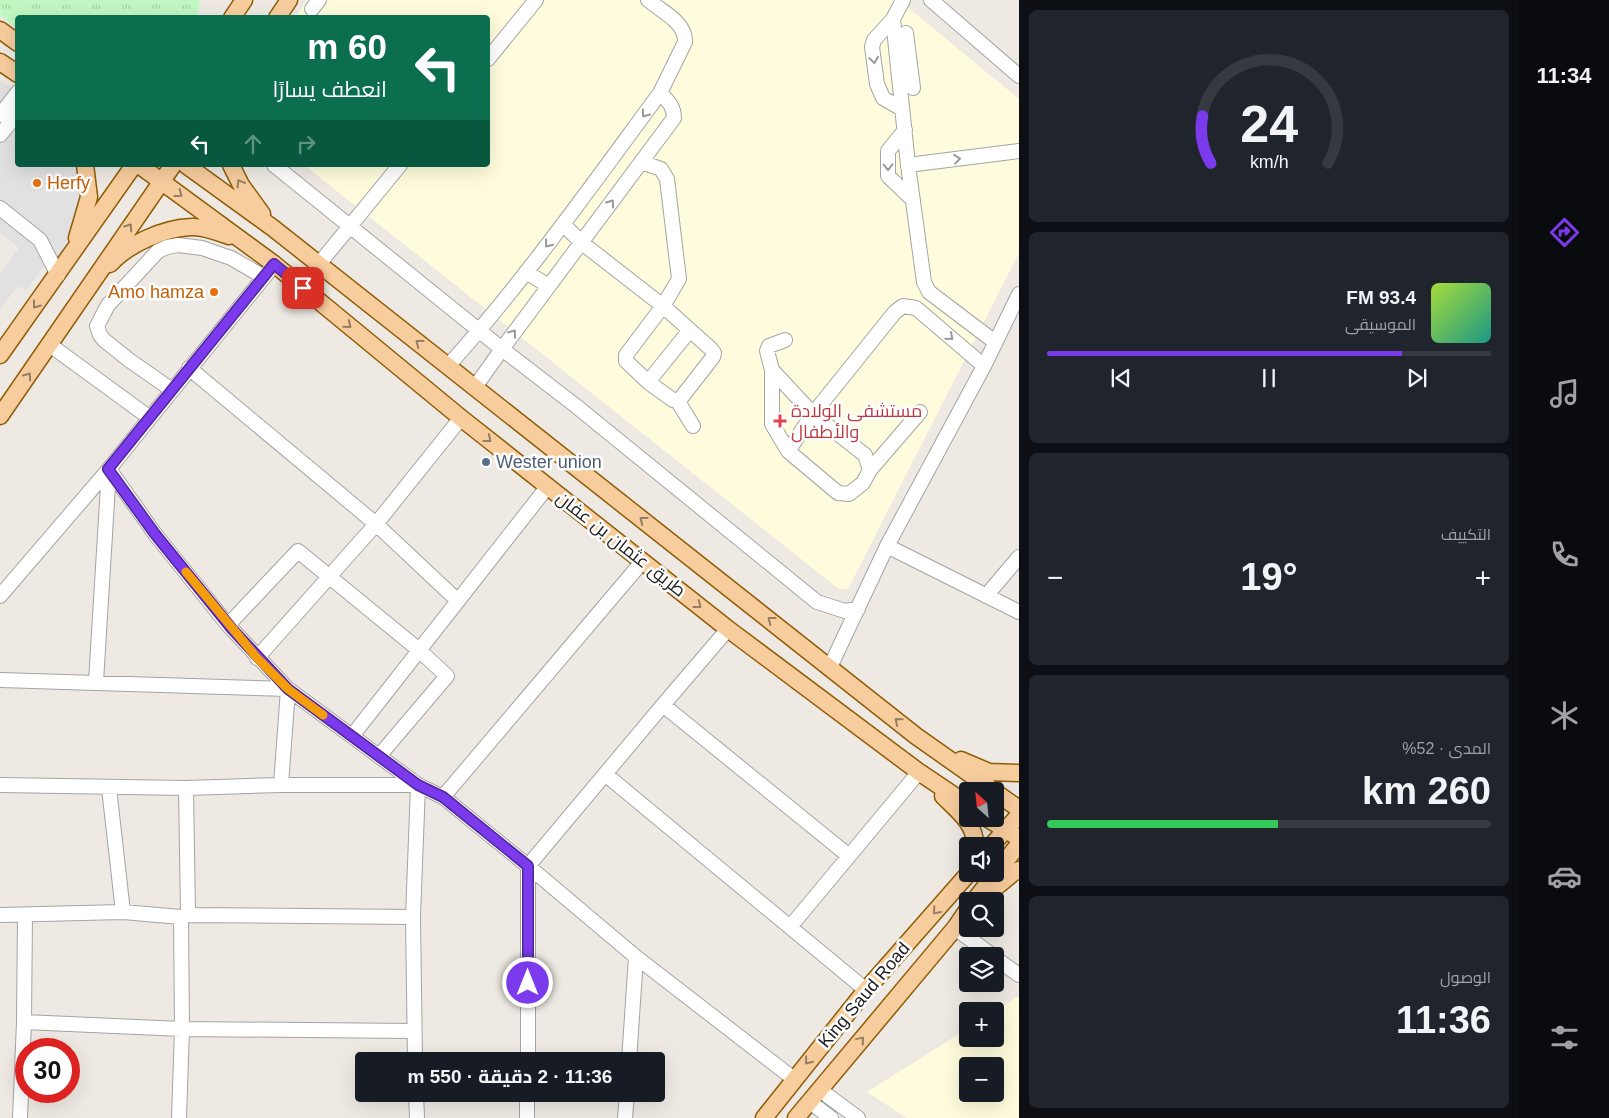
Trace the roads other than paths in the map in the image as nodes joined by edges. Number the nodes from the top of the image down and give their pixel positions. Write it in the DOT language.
graph roads {
  1 [pos="244,0"];
  2 [pos="289,0"];
  3 [pos="536,0"];
  4 [pos="903,0"];
  5 [pos="931,0"];
  6 [pos="655,2"];
  7 [pos="234,15"];
  8 [pos="279,15"];
  9 [pos="893,19"];
  10 [pos="0,30"];
  11 [pos="906,33"];
  12 [pos="15,41"];
  13 [pos="490,57"];
  14 [pos="0,62"];
  15 [pos="15,72"];
  16 [pos="1019,76"];
  17 [pos="913,88"];
  18 [pos="660,93"];
  19 [pos="15,96"];
  20 [pos="902,109"];
  21 [pos="0,115"];
  22 [pos="15,117"];
  23 [pos="905,130"];
  24 [pos="0,135"];
  25 [pos="1019,151"];
  26 [pos="641,162"];
  27 [pos="908,165"];
  28 [pos="85,167"];
  29 [pos="133,167"];
  30 [pos="142,167"];
  31 [pos="172,167"];
  32 [pos="189,167"];
  33 [pos="231,167"];
  34 [pos="276,167"];
  35 [pos="398,167"];
  36 [pos="161,181"];
  37 [pos="913,200"];
  38 [pos="0,208"];
  39 [pos="563,224"];
  40 [pos="349,227"];
  41 [pos="272,228"];
  42 [pos="243,241"];
  43 [pos="582,243"];
  44 [pos="73,254"];
  45 [pos="319,264"];
  46 [pos="269,271"];
  47 [pos="526,272"];
  48 [pos="58,275"];
  49 [pos="549,286"];
  50 [pos="84,291"];
  51 [pos="929,292"];
  52 [pos="1019,294"];
  53 [pos="663,306"];
  54 [pos="916,308"];
  55 [pos="690,330"];
  56 [pos="480,331"];
  57 [pos="785,340"];
  58 [pos="995,342"];
  59 [pos="50,345"];
  60 [pos="502,349"];
  61 [pos="0,355"];
  62 [pos="448,366"];
  63 [pos="984,366"];
  64 [pos="189,368"];
  65 [pos="772,370"];
  66 [pos="648,382"];
  67 [pos="475,388"];
  68 [pos="172,390"];
  69 [pos="677,400"];
  70 [pos="920,412"];
  71 [pos="813,414"];
  72 [pos="0,416"];
  73 [pos="150,418"];
  74 [pos="461,418"];
  75 [pos="693,426"];
  76 [pos="788,451"];
  77 [pos="108,469"];
  78 [pos="870,470"];
  79 [pos="548,486"];
  80 [pos="376,524"];
  81 [pos="887,546"];
  82 [pos="1019,557"];
  83 [pos="642,562"];
  84 [pos="329,576"];
  85 [pos="0,596"];
  86 [pos="986,596"];
  87 [pos="458,600"];
  88 [pos="858,609"];
  89 [pos="1019,612"];
  90 [pos="228,625"];
  91 [pos="728,629"];
  92 [pos="419,650"];
  93 [pos="257,658"];
  94 [pos="830,667"];
  95 [pos="0,680"];
  96 [pos="96,682"];
  97 [pos="288,689"];
  98 [pos="663,705"];
  99 [pos="352,736"];
  100 [pos="927,744"];
  101 [pos="379,756"];
  102 [pos="921,773"];
  103 [pos="1019,773"];
  104 [pos="605,774"];
  105 [pos="980,782"];
  106 [pos="0,785"];
  107 [pos="418,785"];
  108 [pos="281,786"];
  109 [pos="109,788"];
  110 [pos="186,788"];
  111 [pos="443,797"];
  112 [pos="959,799"];
  113 [pos="1004,799"];
  114 [pos="1019,809"];
  115 [pos="1019,815"];
  116 [pos="1001,828"];
  117 [pos="1004,830"];
  118 [pos="974,837"];
  119 [pos="998,837"];
  120 [pos="1019,837"];
  121 [pos="1019,844"];
  122 [pos="849,856"];
  123 [pos="528,866"];
  124 [pos="1019,870"];
  125 [pos="960,882"];
  126 [pos="981,892"];
  127 [pos="990,892"];
  128 [pos="123,912"];
  129 [pos="0,914"];
  130 [pos="25,915"];
  131 [pos="185,916"];
  132 [pos="414,917"];
  133 [pos="959,921"];
  134 [pos="790,927"];
  135 [pos="979,937"];
  136 [pos="986,947"];
  137 [pos="636,957"];
  138 [pos="1004,964"];
  139 [pos="1019,975"];
  140 [pos="866,990"];
  141 [pos="24,1022"];
  142 [pos="182,1029"];
  143 [pos="414,1032"];
  144 [pos="415,1052"];
  145 [pos="528,1052"];
  146 [pos="630,1052"];
  147 [pos="794,1079"];
  148 [pos="815,1096"];
  149 [pos="416,1102"];
  150 [pos="528,1102"];
  151 [pos="626,1102"];
  152 [pos="20,1118"];
  153 [pos="179,1118"];
  154 [pos="417,1118"];
  155 [pos="528,1118"];
  156 [pos="625,1118"];
  157 [pos="764,1118"];
  158 [pos="796,1118"];
  159 [pos="832,1118"];
  160 [pos="858,1118"];
  1 -- 7 [label="main road"];
  2 -- 8 [label="main road"];
  3 -- 13 [label="street"];
  4 -- 9 [label="street"];
  5 -- 16 [label="street"];
  6 -- 18 [label="street"];
  9 -- 20 [label="street"];
  9 -- 20 [label="street, one-way"];
  10 -- 12 [label="main road"];
  11 -- 17 [label="street"];
  14 -- 15 [label="main road"];
  18 -- 26 [label="street"];
  18 -- 39 [label="street, one-way"];
  19 -- 21 [label="street"];
  20 -- 23 [label="street"];
  22 -- 24 [label="street"];
  23 -- 27 [label="street"];
  23 -- 37 [label="street, one-way"];
  27 -- 25 [label="street, one-way"];
  43 -- 26 [label="street, one-way"];
  26 -- 53 [label="street"];
  27 -- 37 [label="street"];
  28 -- 44 [label="main road"];
  29 -- 44 [label="main road"];
  30 -- 36 [label="main road, طريق عثمان بن عفان"];
  31 -- 36 [label="main road"];
  32 -- 41 [label="main road, طريق عثمان بن عفان"];
  41 -- 33 [label="main road, one-way"];
  34 -- 40 [label="street"];
  35 -- 40 [label="street"];
  36 -- 42 [label="main road, طريق عثمان بن عفان, one-way"];
  50 -- 36 [label="main road, one-way"];
  37 -- 51 [label="street"];
  38 -- 48 [label="street"];
  39 -- 43 [label="street"];
  39 -- 47 [label="street, one-way"];
  40 -- 45 [label="street"];
  40 -- 56 [label="street"];
  41 -- 45 [label="main road, طريق عثمان بن عفان"];
  42 -- 46 [label="main road, طريق عثمان بن عفان"];
  42 -- 50 [label="main road"];
  43 -- 49 [label="street"];
  43 -- 53 [label="street"];
  44 -- 48 [label="main road"];
  62 -- 45 [label="main road, طريق عثمان بن عفان, one-way"];
  46 -- 64 [label="street"];
  46 -- 68 [label="street"];
  46 -- 74 [label="main road, طريق عثمان بن عفان, one-way"];
  47 -- 49 [label="street"];
  47 -- 56 [label="street"];
  48 -- 61 [label="main road, one-way"];
  60 -- 49 [label="street, one-way"];
  50 -- 59 [label="main road"];
  51 -- 54 [label="street"];
  51 -- 58 [label="street"];
  52 -- 58 [label="street"];
  53 -- 55 [label="street"];
  53 -- 66 [label="street"];
  54 -- 63 [label="street, one-way"];
  54 -- 71 [label="street"];
  55 -- 66 [label="street"];
  55 -- 69 [label="street"];
  56 -- 60 [label="street"];
  56 -- 62 [label="street"];
  57 -- 65 [label="street"];
  58 -- 63 [label="street"];
  72 -- 59 [label="main road, one-way"];
  59 -- 73 [label="street"];
  60 -- 67 [label="street"];
  60 -- 88 [label="street"];
  62 -- 67 [label="main road, طريق عثمان بن عفان"];
  63 -- 81 [label="street"];
  64 -- 68 [label="street"];
  64 -- 80 [label="street"];
  65 -- 71 [label="street"];
  65 -- 76 [label="street"];
  66 -- 69 [label="street"];
  94 -- 67 [label="main road, طريق عثمان بن عفان, one-way"];
  68 -- 73 [label="street"];
  69 -- 75 [label="street"];
  70 -- 78 [label="street"];
  71 -- 76 [label="street"];
  71 -- 78 [label="street"];
  73 -- 77 [label="street"];
  74 -- 79 [label="main road, طريق عثمان بن عفان, one-way"];
  74 -- 80 [label="street"];
  76 -- 78 [label="street"];
  77 -- 85 [label="street"];
  77 -- 90 [label="street"];
  77 -- 96 [label="street"];
  79 -- 83 [label="main road, طريق عثمان بن عفان"];
  79 -- 87 [label="street"];
  80 -- 84 [label="street"];
  80 -- 87 [label="street"];
  81 -- 86 [label="street"];
  81 -- 88 [label="street"];
  82 -- 86 [label="street"];
  83 -- 91 [label="main road, طريق عثمان بن عفان, one-way"];
  83 -- 111 [label="street"];
  84 -- 90 [label="street"];
  84 -- 92 [label="street"];
  84 -- 93 [label="street"];
  86 -- 89 [label="street"];
  87 -- 92 [label="street"];
  88 -- 94 [label="street"];
  90 -- 93 [label="street"];
  91 -- 98 [label="street"];
  91 -- 102 [label="main road, طريق عثمان بن عفان"];
  92 -- 99 [label="street"];
  92 -- 101 [label="street"];
  93 -- 97 [label="street"];
  100 -- 94 [label="main road, طريق عثمان بن عفان, one-way"];
  95 -- 96 [label="street"];
  96 -- 97 [label="street"];
  97 -- 99 [label="street"];
  97 -- 108 [label="street"];
  98 -- 104 [label="street"];
  98 -- 122 [label="street"];
  99 -- 101 [label="street"];
  100 -- 103 [label="main road"];
  100 -- 105 [label="main road, طريق عثمان بن عفان"];
  101 -- 107 [label="street"];
  102 -- 112 [label="main road, طريق عثمان بن عفان"];
  102 -- 118 [label="main road"];
  102 -- 122 [label="street"];
  104 -- 123 [label="street"];
  104 -- 134 [label="street"];
  106 -- 109 [label="street"];
  107 -- 108 [label="street"];
  107 -- 111 [label="street"];
  107 -- 132 [label="street"];
  108 -- 110 [label="street"];
  109 -- 110 [label="street"];
  109 -- 128 [label="street"];
  110 -- 131 [label="street"];
  111 -- 123 [label="street"];
  113 -- 114 [label="main road, طريق عثمان بن عفان"];
  115 -- 117 [label="main road"];
  116 -- 117 [label="main road"];
  117 -- 119 [label="main road"];
  117 -- 120 [label="main road"];
  121 -- 126 [label="main road"];
  122 -- 134 [label="street"];
  123 -- 137 [label="street"];
  123 -- 145 [label="street"];
  124 -- 127 [label="main road"];
  125 -- 140 [label="main road, King Saud Road, one-way"];
  128 -- 130 [label="street"];
  128 -- 131 [label="street"];
  129 -- 130 [label="street"];
  130 -- 141 [label="street"];
  131 -- 132 [label="street"];
  131 -- 142 [label="street"];
  132 -- 143 [label="street"];
  148 -- 133 [label="main road, King Saud Road, one-way"];
  134 -- 140 [label="street"];
  135 -- 136 [label="street"];
  137 -- 146 [label="street"];
  137 -- 147 [label="street"];
  138 -- 139 [label="street"];
  140 -- 147 [label="main road, King Saud Road, one-way"];
  141 -- 142 [label="street"];
  141 -- 152 [label="street"];
  142 -- 143 [label="street"];
  142 -- 153 [label="street"];
  143 -- 144 [label="street"];
  147 -- 157 [label="main road, King Saud Road"];
  148 -- 158 [label="main road, King Saud Road"];
  148 -- 159 [label="street"];
  148 -- 160 [label="street"];
  149 -- 154 [label="street"];
  150 -- 155 [label="street"];
  151 -- 156 [label="street"];
}
